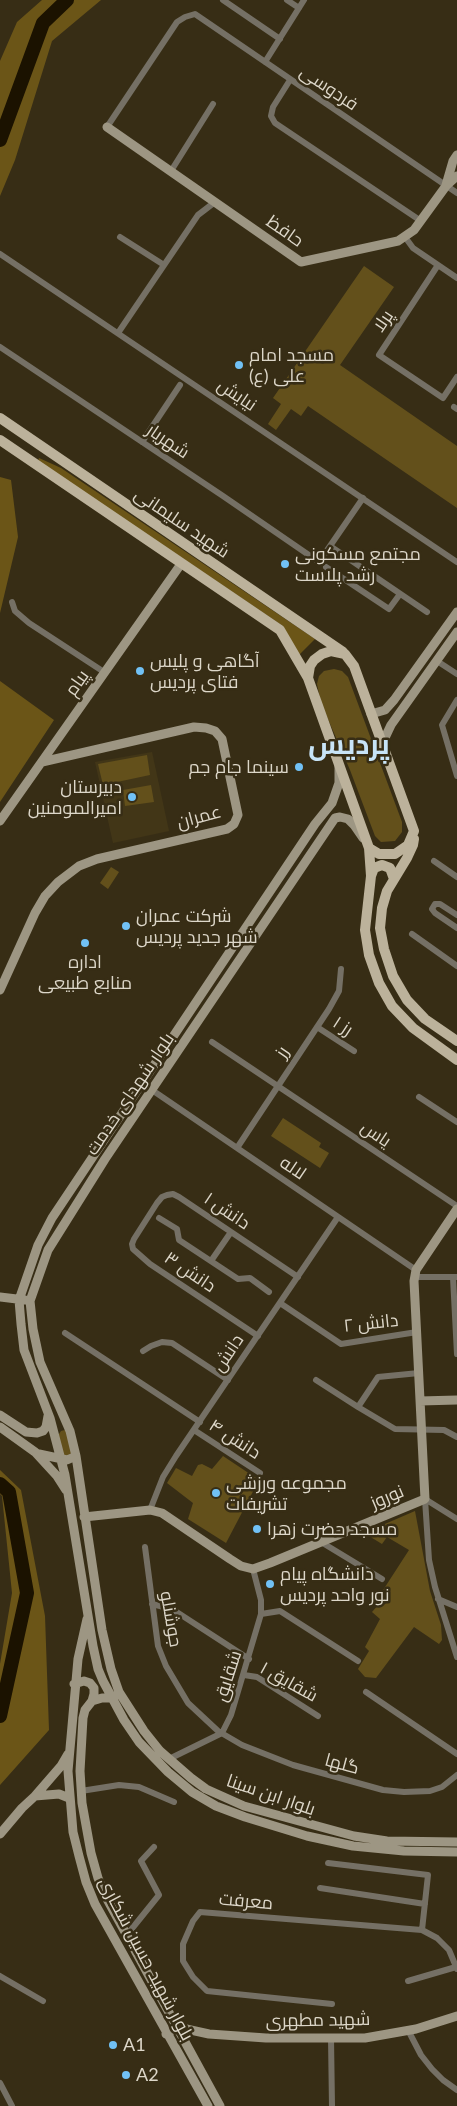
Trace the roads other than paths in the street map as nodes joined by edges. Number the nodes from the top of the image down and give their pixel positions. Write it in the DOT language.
graph roads {
  1 [pos="223,0"];
  2 [pos="287,0"];
  3 [pos="304,0"];
  4 [pos="299,8"];
  5 [pos="280,39"];
  6 [pos="264,62"];
  7 [pos="290,80"];
  8 [pos="213,104"];
  9 [pos="107,127"];
  10 [pos="456,162"];
  11 [pos="171,171"];
  12 [pos="457,176"];
  13 [pos="446,186"];
  14 [pos="457,193"];
  15 [pos="215,202"];
  16 [pos="422,221"];
  17 [pos="120,237"];
  18 [pos="405,237"];
  19 [pos="0,254"];
  20 [pos="438,265"];
  21 [pos="164,266"];
  22 [pos="457,278"];
  23 [pos="118,333"];
  24 [pos="0,347"];
  25 [pos="457,377"];
  26 [pos="180,385"];
  27 [pos="0,418"];
  28 [pos="0,440"];
  29 [pos="142,442"];
  30 [pos="35,443"];
  31 [pos="25,458"];
  32 [pos="362,498"];
  33 [pos="330,546"];
  34 [pos="457,562"];
  35 [pos="181,564"];
  36 [pos="326,567"];
  37 [pos="400,594"];
  38 [pos="12,602"];
  39 [pos="427,612"];
  40 [pos="457,612"];
  41 [pos="457,632"];
  42 [pos="345,654"];
  43 [pos="437,661"];
  44 [pos="104,672"];
  45 [pos="457,674"];
  46 [pos="308,678"];
  47 [pos="457,700"];
  48 [pos="371,714"];
  49 [pos="382,744"];
  50 [pos="42,762"];
  51 [pos="338,764"];
  52 [pos="457,776"];
  53 [pos="0,821"];
  54 [pos="414,832"];
  55 [pos="369,848"];
  56 [pos="434,861"];
  57 [pos="371,876"];
  58 [pos="457,877"];
  59 [pos="394,879"];
  60 [pos="457,915"];
  61 [pos="457,928"];
  62 [pos="412,934"];
  63 [pos="457,966"];
  64 [pos="341,969"];
  65 [pos="0,990"];
  66 [pos="317,1027"];
  67 [pos="457,1041"];
  68 [pos="212,1042"];
  69 [pos="354,1051"];
  70 [pos="457,1060"];
  71 [pos="278,1086"];
  72 [pos="152,1090"];
  73 [pos="419,1097"];
  74 [pos="457,1122"];
  75 [pos="236,1148"];
  76 [pos="457,1208"];
  77 [pos="338,1217"];
  78 [pos="160,1218"];
  79 [pos="145,1221"];
  80 [pos="231,1232"];
  81 [pos="211,1261"];
  82 [pos="416,1274"];
  83 [pos="298,1277"];
  84 [pos="455,1277"];
  85 [pos="269,1292"];
  86 [pos="0,1297"];
  87 [pos="19,1300"];
  88 [pos="30,1301"];
  89 [pos="280,1304"];
  90 [pos="417,1332"];
  91 [pos="65,1333"];
  92 [pos="258,1336"];
  93 [pos="143,1351"];
  94 [pos="457,1354"];
  95 [pos="419,1373"];
  96 [pos="228,1380"];
  97 [pos="316,1380"];
  98 [pos="457,1400"];
  99 [pos="420,1401"];
  100 [pos="358,1408"];
  101 [pos="0,1415"];
  102 [pos="49,1415"];
  103 [pos="63,1416"];
  104 [pos="200,1422"];
  105 [pos="0,1427"];
  106 [pos="422,1429"];
  107 [pos="194,1430"];
  108 [pos="43,1431"];
  109 [pos="60,1431"];
  110 [pos="457,1437"];
  111 [pos="35,1452"];
  112 [pos="76,1456"];
  113 [pos="60,1459"];
  114 [pos="260,1473"];
  115 [pos="69,1494"];
  116 [pos="425,1499"];
  117 [pos="150,1510"];
  118 [pos="84,1517"];
  119 [pos="457,1519"];
  120 [pos="321,1542"];
  121 [pos="145,1548"];
  122 [pos="253,1568"];
  123 [pos="382,1579"];
  124 [pos="438,1599"];
  125 [pos="152,1604"];
  126 [pos="457,1607"];
  127 [pos="88,1614"];
  128 [pos="261,1614"];
  129 [pos="457,1657"];
  130 [pos="249,1658"];
  131 [pos="358,1661"];
  132 [pos="244,1675"];
  133 [pos="74,1684"];
  134 [pos="366,1692"];
  135 [pos="116,1695"];
  136 [pos="92,1701"];
  137 [pos="318,1716"];
  138 [pos="222,1733"];
  139 [pos="69,1751"];
  140 [pos="457,1754"];
  141 [pos="169,1759"];
  142 [pos="457,1775"];
  143 [pos="81,1791"];
  144 [pos="36,1796"];
  145 [pos="69,1798"];
  146 [pos="174,1802"];
  147 [pos="0,1834"];
  148 [pos="457,1842"];
  149 [pos="154,1847"];
  150 [pos="457,1852"];
  151 [pos="328,1863"];
  152 [pos="320,1888"];
  153 [pos="425,1904"];
  154 [pos="422,1930"];
  155 [pos="126,1936"];
  156 [pos="457,1968"];
  157 [pos="0,1976"];
  158 [pos="408,1981"];
  159 [pos="43,2001"];
  160 [pos="332,2004"];
  161 [pos="457,2016"];
  162 [pos="177,2028"];
  163 [pos="408,2030"];
  164 [pos="166,2034"];
  165 [pos="331,2038"];
  166 [pos="0,2083"];
  167 [pos="457,2090"];
  168 [pos="12,2106"];
  169 [pos="208,2106"];
  170 [pos="220,2106"];
  171 [pos="332,2106"];
  1 -- 5 [label="street"];
  2 -- 4 [label="street"];
  3 -- 4 [label="street"];
  4 -- 5 [label="street"];
  5 -- 6 [label="street"];
  6 -- 7 [label="street, فردوسی"];
  6 -- 9 [label="street, فردوسی"];
  7 -- 13 [label="street, فردوسی"];
  7 -- 16 [label="street"];
  8 -- 11 [label="street"];
  9 -- 11 [label="main road, حافظ"];
  10 -- 13 [label="main road, حافظ"];
  11 -- 15 [label="main road, حافظ"];
  12 -- 13 [label="main road, حافظ"];
  13 -- 14 [label="street, فردوسی"];
  13 -- 16 [label="main road, حافظ"];
  15 -- 18 [label="main road, حافظ"];
  15 -- 21 [label="street"];
  16 -- 18 [label="main road, حافظ"];
  17 -- 21 [label="street"];
  18 -- 20 [label="street"];
  19 -- 23 [label="street, نیایش"];
  20 -- 22 [label="street"];
  20 -- 25 [label="street, پرلا"];
  21 -- 23 [label="street"];
  23 -- 32 [label="street, نیایش"];
  24 -- 29 [label="street, شهریار"];
  26 -- 29 [label="street"];
  27 -- 30 [label="main road, شهید سلیمانی"];
  28 -- 31 [label="main road"];
  29 -- 33 [label="street, شهریار"];
  30 -- 31 [label="main road"];
  30 -- 42 [label="main road, شهید سلیمانی"];
  31 -- 35 [label="main road"];
  32 -- 33 [label="street"];
  32 -- 34 [label="street, نیایش"];
  33 -- 37 [label="street"];
  35 -- 44 [label="main road, پیام"];
  35 -- 46 [label="main road"];
  36 -- 37 [label="street"];
  37 -- 39 [label="street"];
  38 -- 44 [label="street"];
  40 -- 48 [label="main road"];
  41 -- 43 [label="main road"];
  42 -- 46 [label="main road"];
  42 -- 48 [label="main road"];
  43 -- 45 [label="street"];
  43 -- 49 [label="main road"];
  44 -- 50 [label="main road, پیام"];
  46 -- 51 [label="main road"];
  47 -- 52 [label="street"];
  48 -- 49 [label="main road"];
  49 -- 54 [label="main road"];
  50 -- 53 [label="main road, پیام"];
  50 -- 65 [label="main road, عمران"];
  51 -- 55 [label="main road"];
  51 -- 87 [label="main road, بلوار شهدای خدمت"];
  54 -- 55 [label="main road"];
  54 -- 59 [label="main road"];
  55 -- 57 [label="main road"];
  55 -- 72 [label="main road, بلوار شهدای خدمت"];
  56 -- 58 [label="street"];
  57 -- 59 [label="main road"];
  57 -- 70 [label="main road"];
  59 -- 67 [label="main road"];
  60 -- 61 [label="street"];
  62 -- 63 [label="street"];
  64 -- 66 [label="street, رز"];
  66 -- 69 [label="street, رز ۱"];
  66 -- 71 [label="street, رز"];
  68 -- 71 [label="street, یاس"];
  71 -- 75 [label="street, رز"];
  71 -- 76 [label="street, یاس"];
  72 -- 75 [label="street, لاله"];
  72 -- 88 [label="main road, بلوار شهدای خدمت"];
  73 -- 74 [label="street"];
  75 -- 77 [label="street, لاله"];
  76 -- 82 [label="main road"];
  77 -- 82 [label="street, لاله"];
  77 -- 83 [label="street, دانش"];
  78 -- 81 [label="street"];
  79 -- 80 [label="street, دانش ۱"];
  79 -- 92 [label="street, دانش ۳"];
  80 -- 81 [label="street"];
  80 -- 83 [label="street, دانش ۱"];
  81 -- 85 [label="street"];
  82 -- 84 [label="street"];
  82 -- 90 [label="main road, نوروز"];
  83 -- 89 [label="street, دانش"];
  84 -- 94 [label="street"];
  86 -- 87 [label="main road"];
  87 -- 88 [label="main road"];
  87 -- 102 [label="main road, بلوار شهدای خدمت"];
  88 -- 103 [label="main road, بلوار شهدای خدمت"];
  89 -- 90 [label="street, دانش ۲"];
  89 -- 92 [label="street, دانش"];
  90 -- 95 [label="main road, نوروز"];
  91 -- 104 [label="street"];
  92 -- 96 [label="street, دانش"];
  93 -- 96 [label="street"];
  95 -- 99 [label="main road, نوروز"];
  95 -- 100 [label="street"];
  96 -- 104 [label="street, دانش"];
  97 -- 100 [label="street"];
  98 -- 99 [label="main road"];
  99 -- 106 [label="main road, نوروز"];
  100 -- 106 [label="street"];
  101 -- 108 [label="main road"];
  102 -- 103 [label="main road"];
  102 -- 108 [label="main road"];
  102 -- 109 [label="main road, بلوار شهدای خدمت"];
  103 -- 109 [label="main road, بلوار شهدای خدمت"];
  104 -- 107 [label="street, دانش"];
  105 -- 111 [label="main road"];
  106 -- 110 [label="street"];
  106 -- 116 [label="main road, نوروز"];
  107 -- 114 [label="street, دانش ۴"];
  107 -- 117 [label="street, دانش"];
  108 -- 109 [label="main road"];
  109 -- 112 [label="main road, بلوار شهدای خدمت"];
  109 -- 113 [label="main road, بلوار ابن سینا"];
  111 -- 113 [label="main road"];
  111 -- 115 [label="main road"];
  112 -- 113 [label="main road"];
  112 -- 118 [label="main road, بلوار ابن سینا"];
  113 -- 115 [label="main road, بلوار ابن سینا"];
  115 -- 127 [label="main road, بلوار ابن سینا"];
  116 -- 119 [label="street"];
  116 -- 120 [label="main road, نوروز"];
  116 -- 124 [label="street"];
  117 -- 118 [label="main road"];
  117 -- 122 [label="main road"];
  118 -- 135 [label="main road, بلوار ابن سینا"];
  120 -- 122 [label="main road, نوروز"];
  120 -- 123 [label="street"];
  121 -- 125 [label="street, جوشنلو"];
  122 -- 128 [label="street, شقایق"];
  124 -- 126 [label="street"];
  124 -- 129 [label="street"];
  125 -- 130 [label="street"];
  125 -- 138 [label="street, جوشنلو"];
  127 -- 133 [label="main road, بلوار شهید حسین شکاری"];
  127 -- 135 [label="main road, بلوار ابن سینا"];
  128 -- 130 [label="street, شقایق"];
  128 -- 131 [label="street"];
  130 -- 132 [label="street, شقایق"];
  132 -- 137 [label="street, شقایق ۱"];
  132 -- 138 [label="street, شقایق"];
  133 -- 136 [label="main road"];
  133 -- 139 [label="main road, بلوار شهید حسین شکاری"];
  134 -- 140 [label="street"];
  135 -- 136 [label="main road"];
  135 -- 141 [label="main road, بلوار ابن سینا"];
  135 -- 150 [label="main road, بلوار ابن سینا"];
  136 -- 143 [label="main road, بلوار شهید حسین شکاری"];
  138 -- 141 [label="street"];
  138 -- 142 [label="street, گلها"];
  139 -- 144 [label="main road"];
  139 -- 145 [label="main road, بلوار شهید حسین شکاری"];
  141 -- 148 [label="main road, بلوار ابن سینا"];
  143 -- 146 [label="street"];
  143 -- 155 [label="main road, بلوار شهید حسین شکاری"];
  144 -- 145 [label="main road"];
  144 -- 147 [label="main road"];
  145 -- 164 [label="main road, بلوار شهید حسین شکاری"];
  149 -- 155 [label="street"];
  151 -- 153 [label="street"];
  152 -- 153 [label="street"];
  153 -- 154 [label="street"];
  154 -- 156 [label="street, معرفت"];
  154 -- 160 [label="street, معرفت"];
  155 -- 162 [label="main road, بلوار شهید حسین شکاری"];
  156 -- 158 [label="street"];
  157 -- 159 [label="street"];
  161 -- 163 [label="main road, شهید مطهری"];
  162 -- 164 [label="main road"];
  162 -- 165 [label="main road, شهید مطهری"];
  162 -- 170 [label="main road, بلوار شهید حسین شکاری"];
  163 -- 165 [label="main road, شهید مطهری"];
  163 -- 167 [label="street"];
  164 -- 169 [label="main road, بلوار شهید حسین شکاری"];
  165 -- 171 [label="street"];
  166 -- 168 [label="street"];
}
